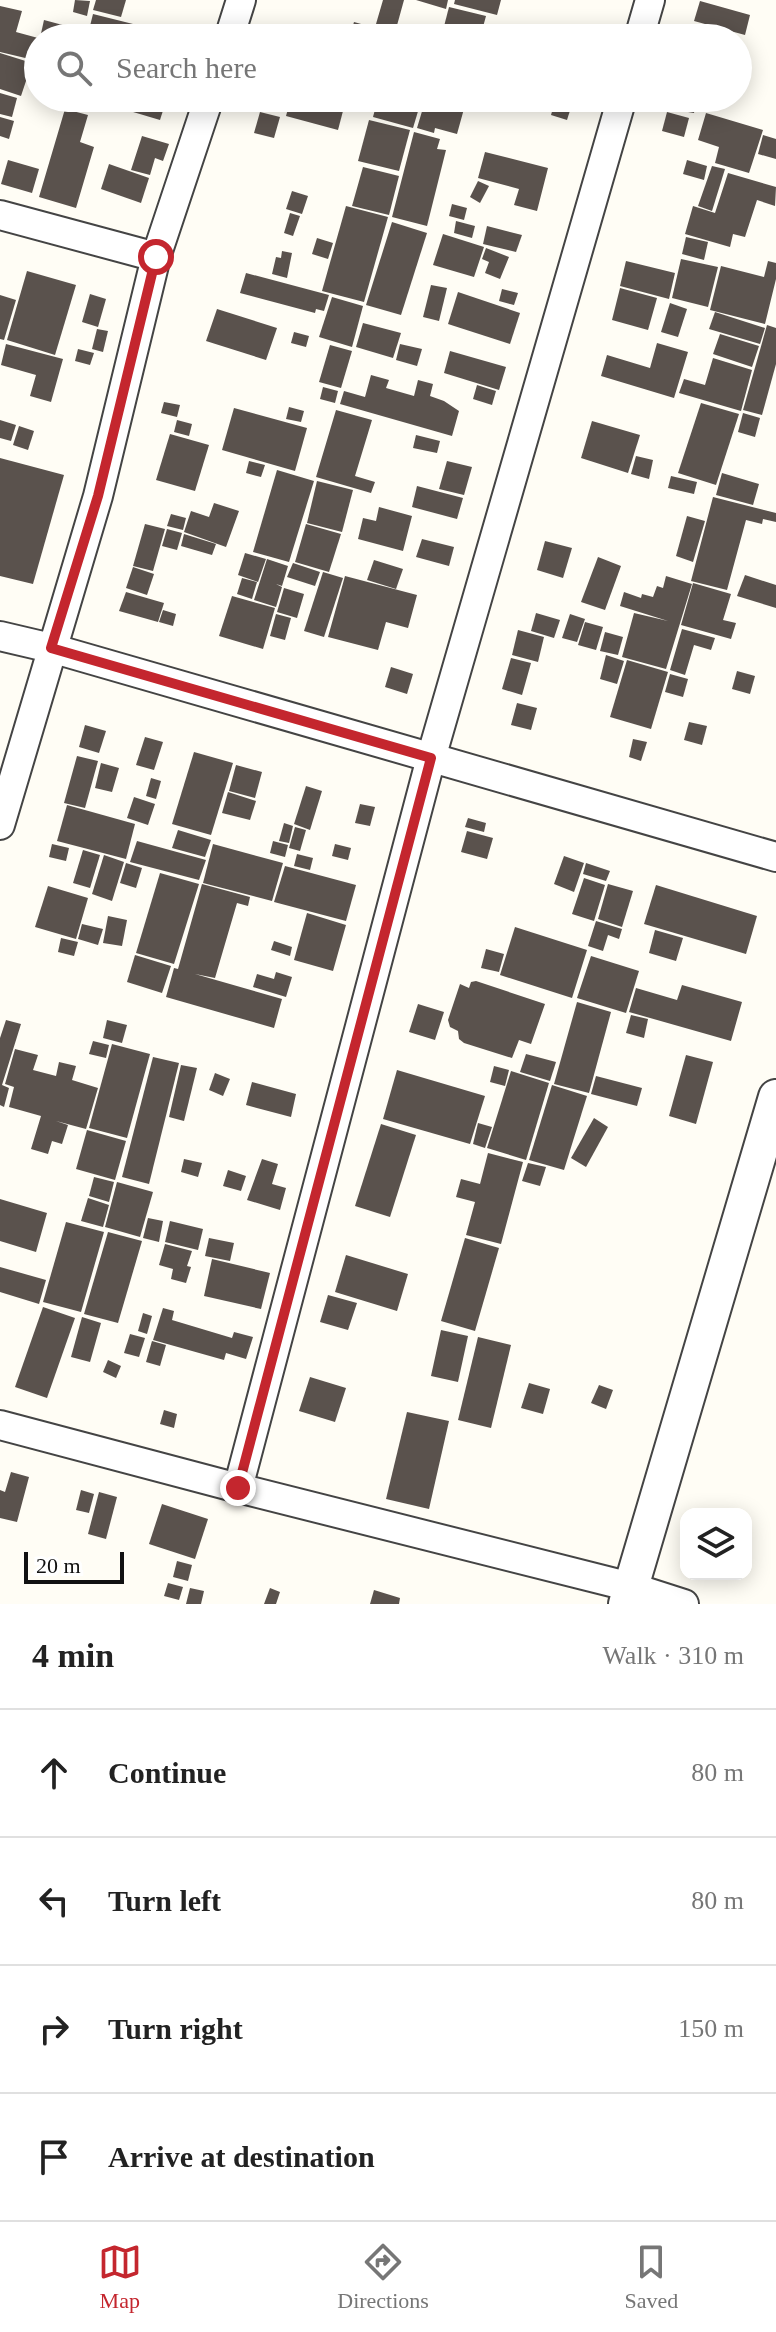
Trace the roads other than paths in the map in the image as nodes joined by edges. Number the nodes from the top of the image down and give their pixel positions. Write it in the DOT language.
graph roads {
  1 [pos="241,0"];
  2 [pos="650,0"];
  3 [pos="233,24"];
  4 [pos="643,24"];
  5 [pos="204,112"];
  6 [pos="618,112"];
  7 [pos="0,215"];
  8 [pos="156,257"];
  9 [pos="0,636"];
  10 [pos="51,648"];
  11 [pos="431,758"];
  12 [pos="0,825"];
  13 [pos="776,857"];
  14 [pos="776,1097"];
  15 [pos="0,1425"];
  16 [pos="238,1488"];
  17 [pos="628,1596"];
  18 [pos="684,1604"];
  1 -- 3 [label="street"];
  2 -- 4 [label="street"];
  5 -- 8 [label="street"];
  6 -- 11 [label="street"];
  7 -- 8 [label="street"];
  8 -- 10 [label="street"];
  9 -- 10 [label="street"];
  10 -- 11 [label="street"];
  10 -- 12 [label="street"];
  11 -- 13 [label="street"];
  11 -- 16 [label="street"];
  14 -- 17 [label="street"];
  15 -- 16 [label="street"];
  16 -- 17 [label="street"];
  17 -- 18 [label="street"];
}
